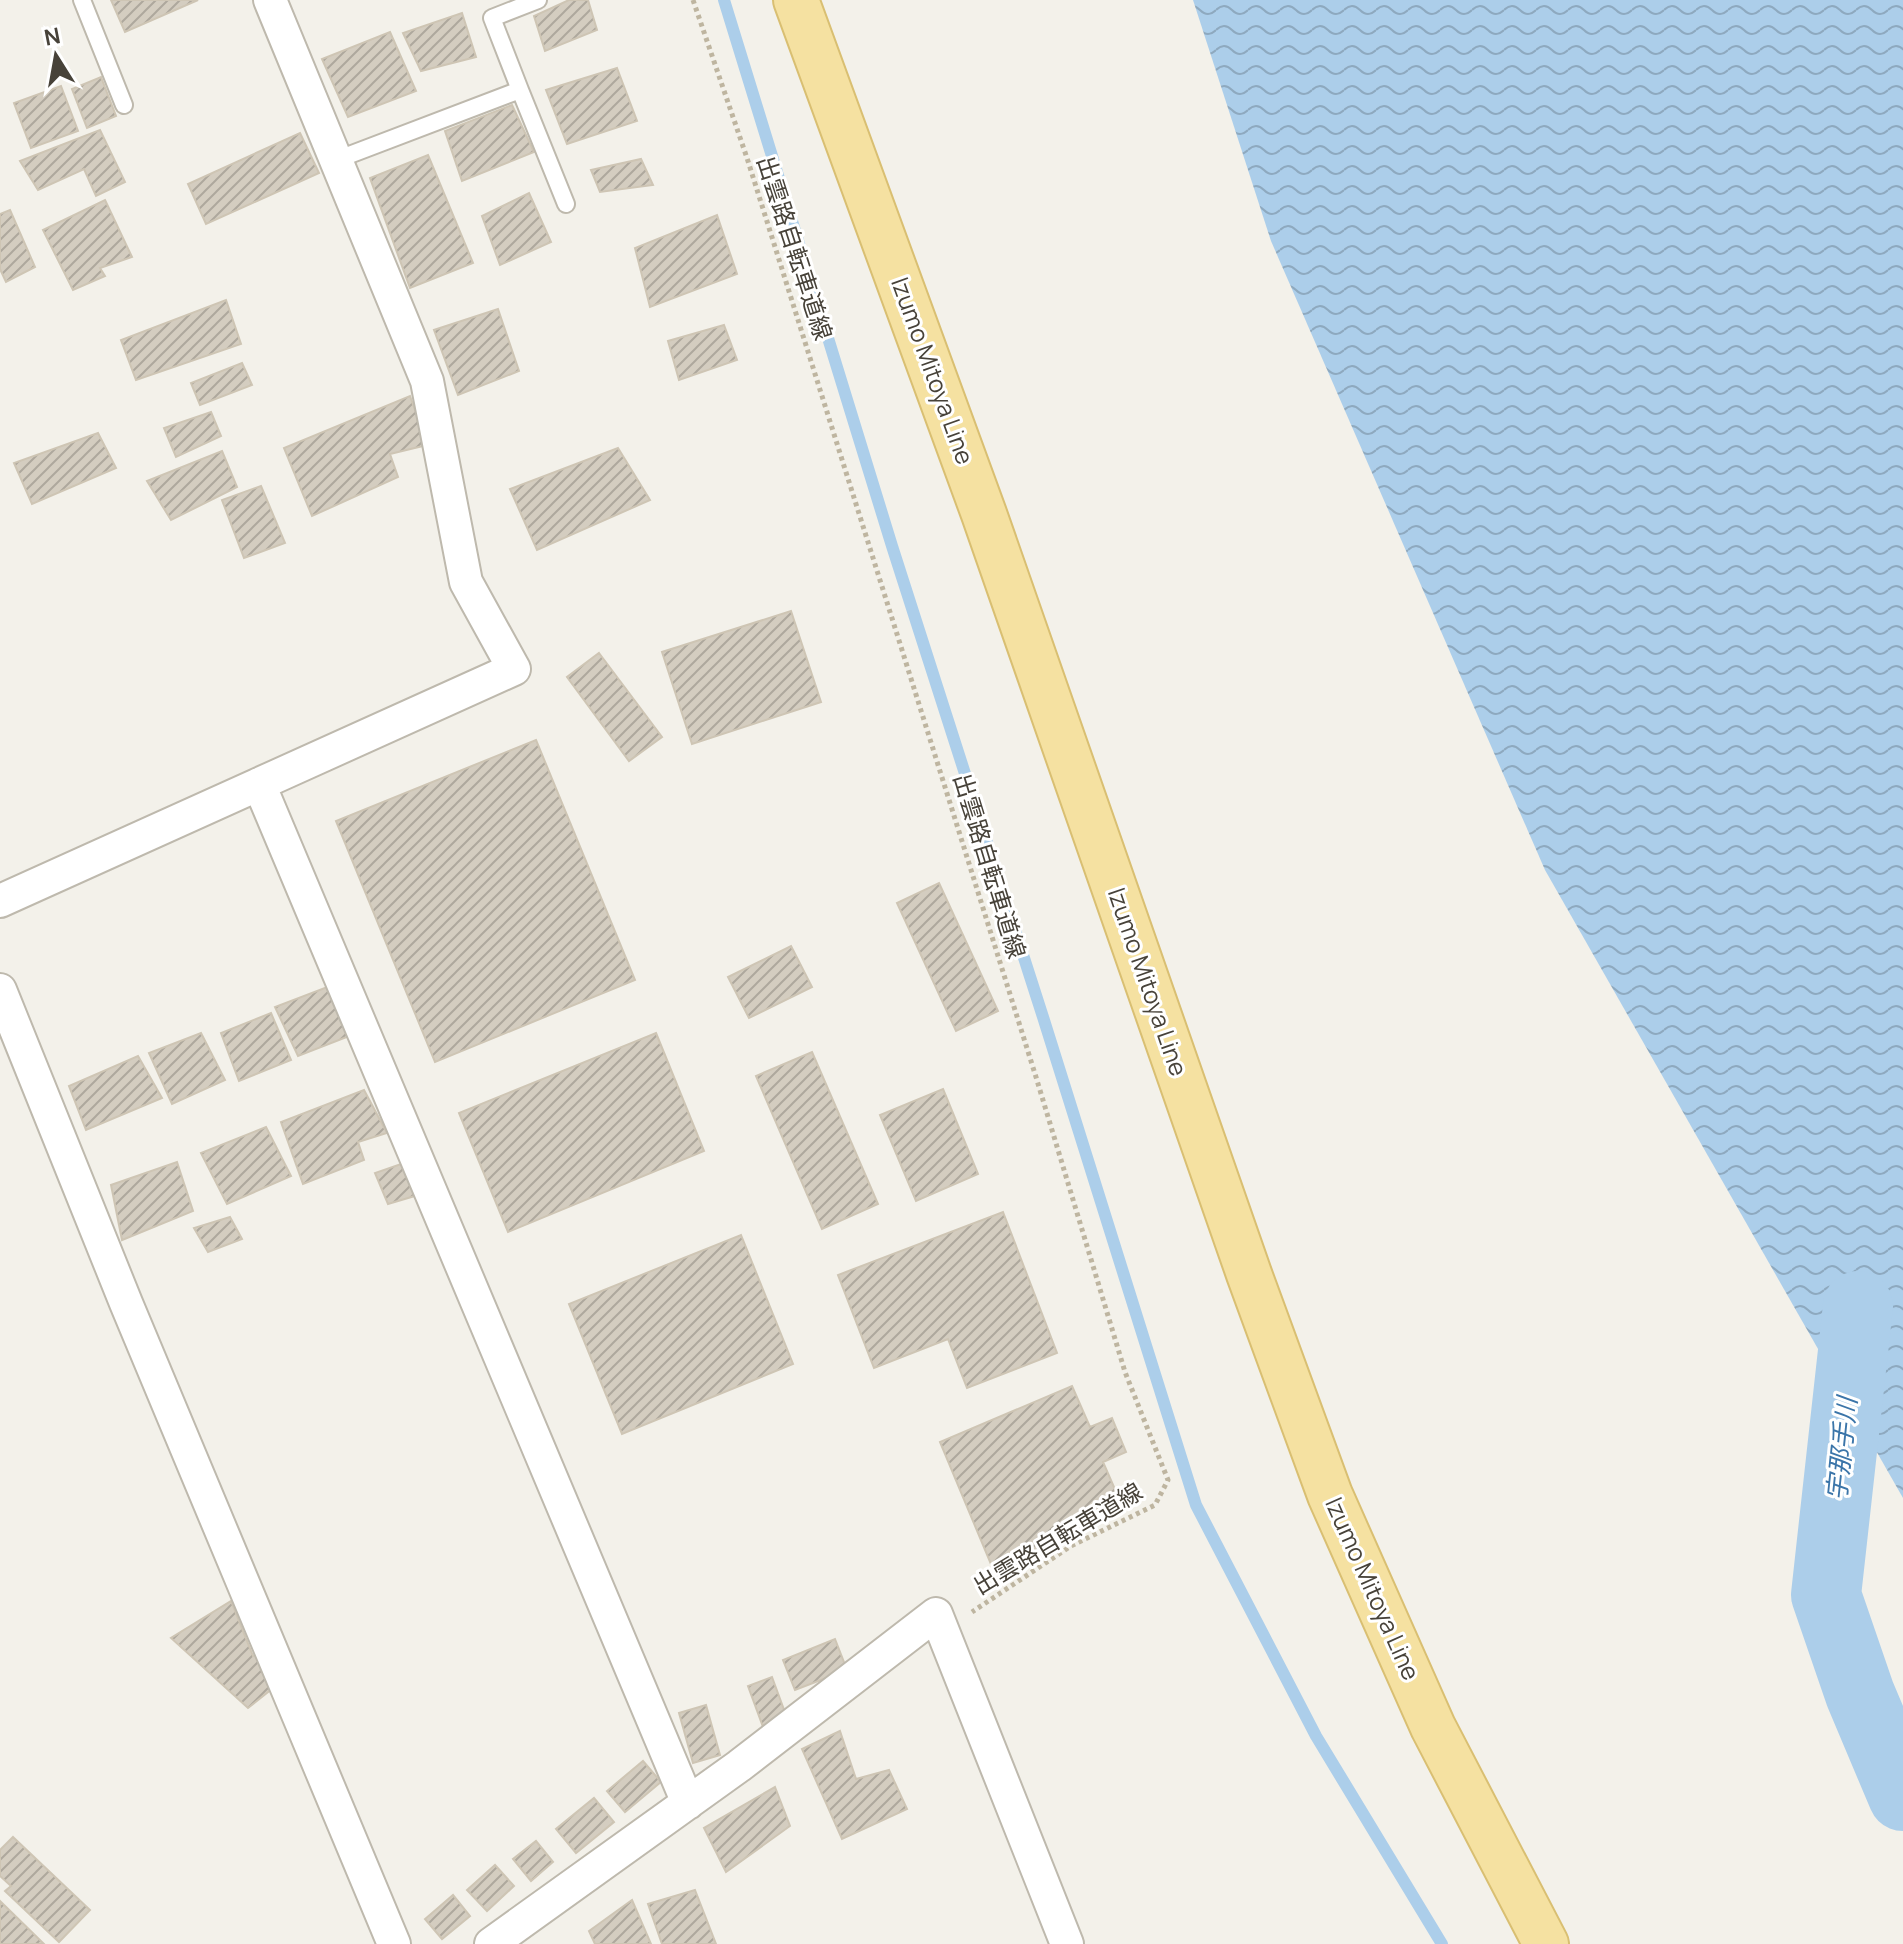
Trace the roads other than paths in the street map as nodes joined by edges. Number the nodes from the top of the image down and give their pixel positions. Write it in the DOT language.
graph roads {
  1 [pos="82,0"];
  2 [pos="270,0"];
  3 [pos="538,0"];
  4 [pos="796,0"];
  5 [pos="520,90"];
  6 [pos="124,105"];
  7 [pos="336,160"];
  8 [pos="566,204"];
  9 [pos="259,784"];
  10 [pos="0,901"];
  11 [pos="0,990"];
  12 [pos="688,1803"];
  13 [pos="394,1944"];
  14 [pos="491,1944"];
  15 [pos="1067,1944"];
  16 [pos="1546,1944"];
  1 -- 6 [label="lane"];
  2 -- 7 [label="street"];
  3 -- 5 [label="lane"];
  4 -- 16 [label="main road, Izumo Mitoya Line"];
  5 -- 7 [label="lane"];
  5 -- 8 [label="lane"];
  7 -- 9 [label="street"];
  9 -- 10 [label="street"];
  9 -- 12 [label="street"];
  11 -- 13 [label="street"];
  12 -- 14 [label="street"];
  12 -- 15 [label="street"];
}
